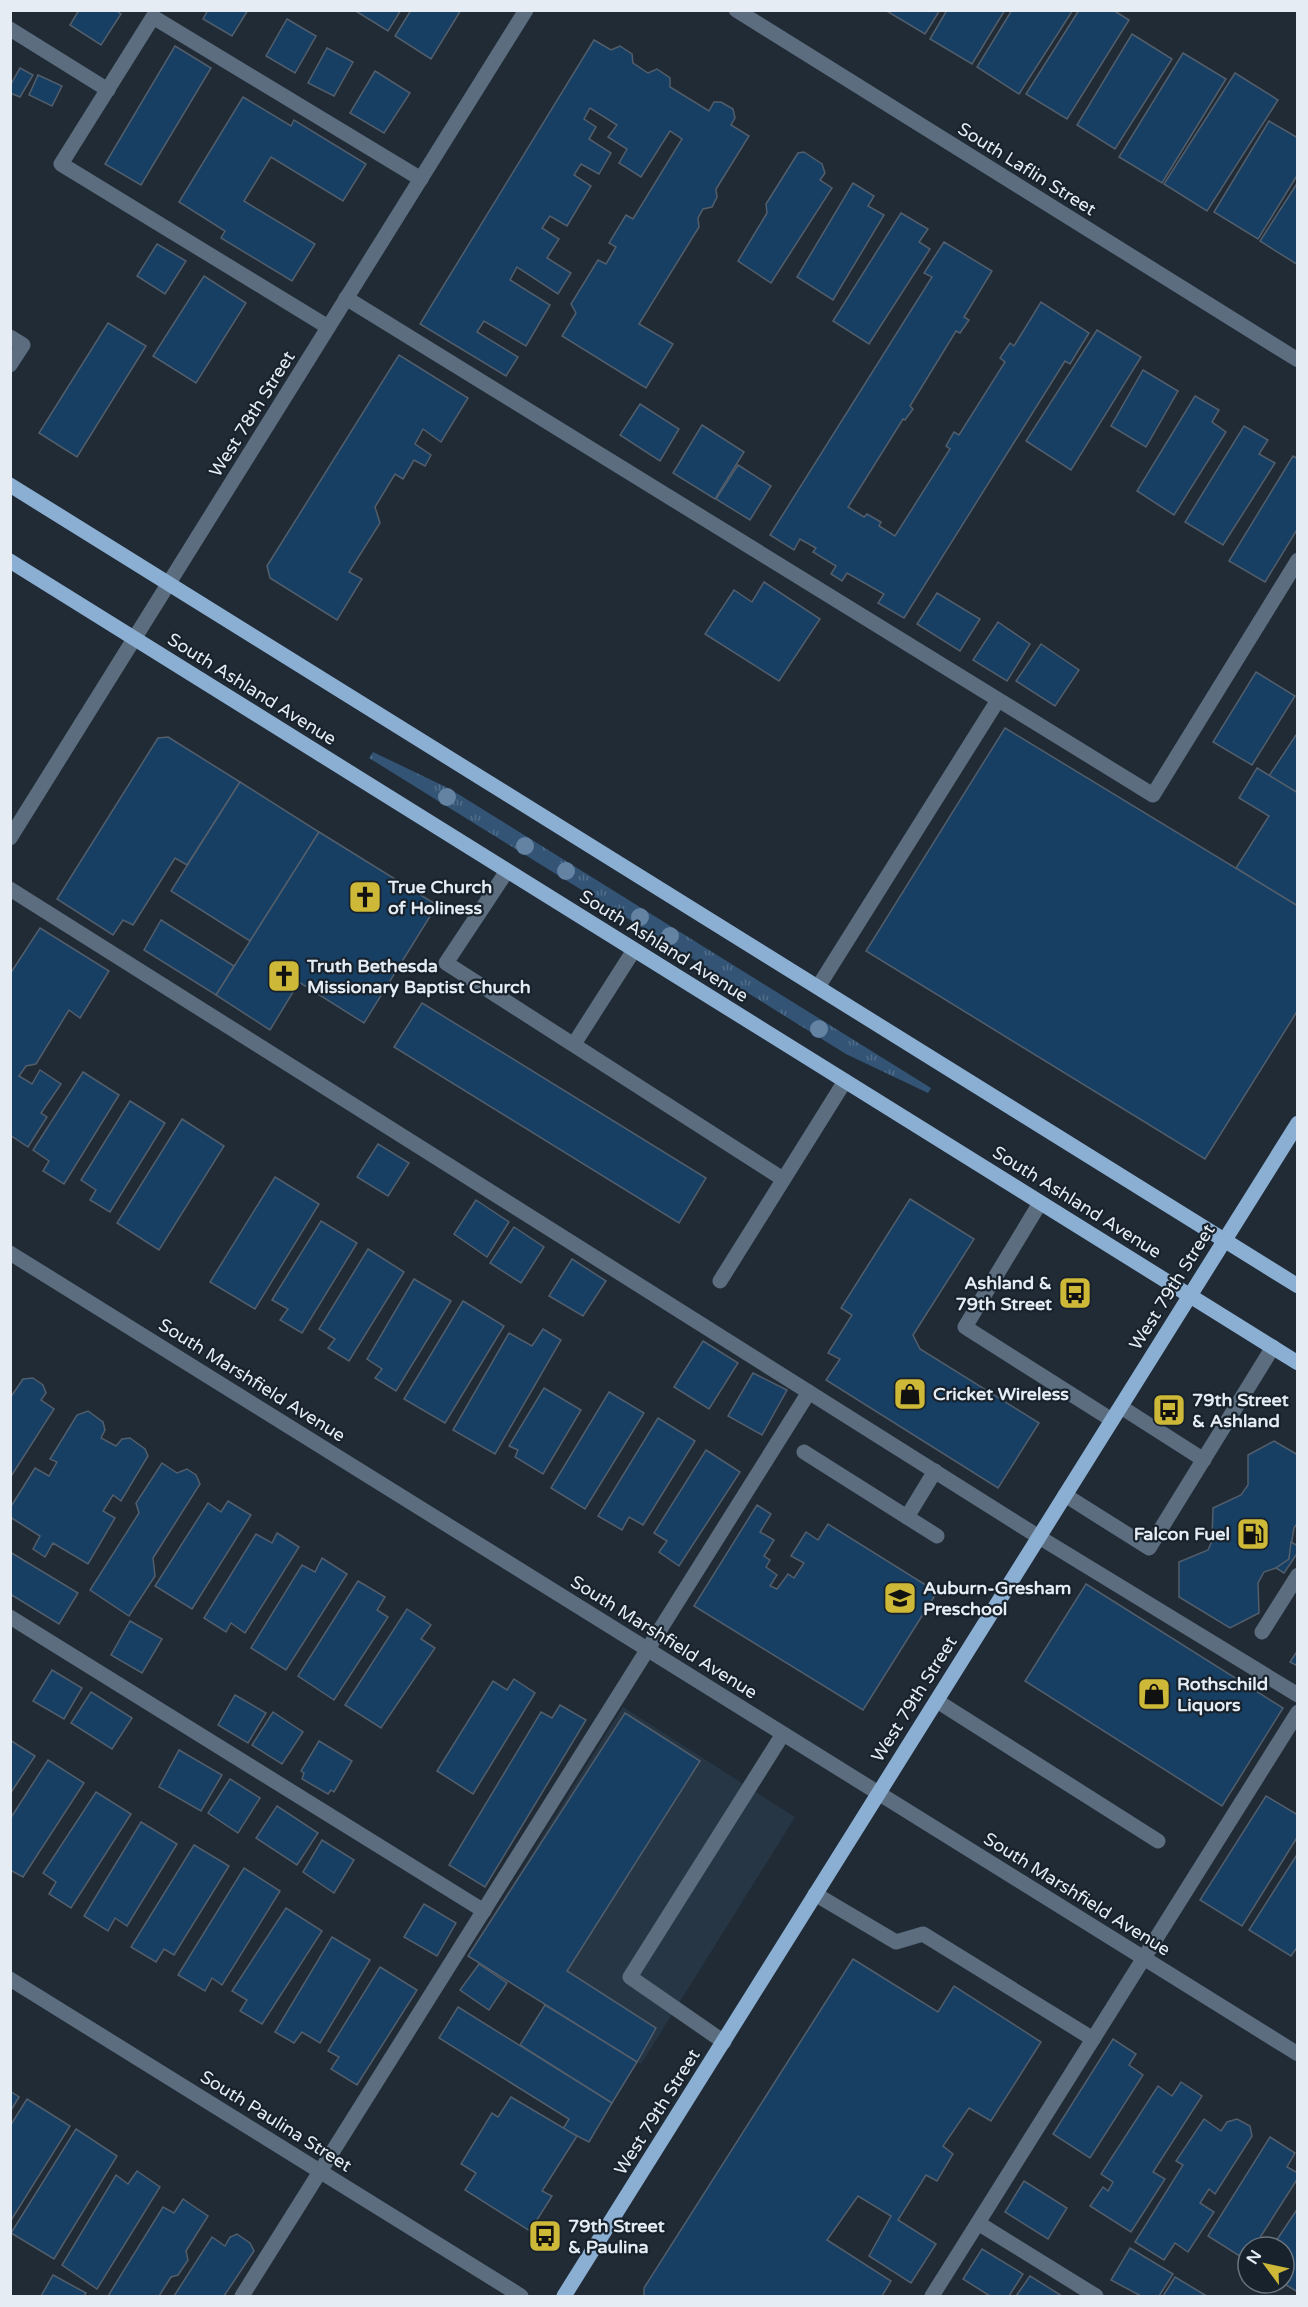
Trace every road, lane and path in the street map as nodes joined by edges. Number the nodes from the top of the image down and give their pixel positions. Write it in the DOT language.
graph roads {
  1 [pos="526,10"];
  2 [pos="736,10"];
  3 [pos="10,29"];
  4 [pos="108,90"];
  5 [pos="421,179"];
  6 [pos="346,298"];
  7 [pos="328,327"];
  8 [pos="10,338"];
  9 [pos="1298,360"];
  10 [pos="10,365"];
  11 [pos="10,485"];
  12 [pos="1298,560"];
  13 [pos="10,561"];
  14 [pos="169,583"];
  15 [pos="134,639"];
  16 [pos="998,700"];
  17 [pos="10,838"];
  18 [pos="507,871"];
  19 [pos="10,889"];
  20 [pos="634,950"];
  21 [pos="818,987"];
  22 [pos="574,1044"];
  23 [pos="845,1081"];
  24 [pos="1298,1123"];
  25 [pos="783,1179"];
  26 [pos="1040,1203"];
  27 [pos="1225,1240"];
  28 [pos="10,1253"];
  29 [pos="720,1281"];
  30 [pos="1298,1286"];
  31 [pos="1190,1296"];
  32 [pos="1273,1347"];
  33 [pos="1298,1363"];
  34 [pos="809,1392"];
  35 [pos="1120,1407"];
  36 [pos="1112,1420"];
  37 [pos="804,1452"];
  38 [pos="1204,1460"];
  39 [pos="935,1471"];
  40 [pos="1065,1495"];
  41 [pos="907,1516"];
  42 [pos="937,1536"];
  43 [pos="1039,1537"];
  44 [pos="1298,1575"];
  45 [pos="10,1617"];
  46 [pos="1262,1632"];
  47 [pos="648,1650"];
  48 [pos="1298,1695"];
  49 [pos="937,1701"];
  50 [pos="1298,1712"];
  51 [pos="783,1734"];
  52 [pos="879,1793"];
  53 [pos="1158,1841"];
  54 [pos="815,1894"];
  55 [pos="484,1911"];
  56 [pos="1144,1958"];
  57 [pos="10,1979"];
  58 [pos="1093,2038"];
  59 [pos="724,2042"];
  60 [pos="1298,2054"];
  61 [pos="320,2172"];
  62 [pos="978,2223"];
  63 [pos="242,2296"];
  64 [pos="521,2296"];
  65 [pos="564,2296"];
  66 [pos="932,2296"];
  67 [pos="1096,2296"];
  1 -- 5 [label="street, West 78th Street"];
  2 -- 9 [label="street, South Laflin Street"];
  3 -- 4 [label="street"];
  4 -- 5 [label="street"];
  4 -- 7 [label="street"];
  5 -- 6 [label="street, West 78th Street"];
  6 -- 7 [label="street, West 78th Street"];
  6 -- 16 [label="street"];
  7 -- 14 [label="street, West 78th Street"];
  8 -- 10 [label="street"];
  11 -- 14 [label="main road"];
  12 -- 16 [label="street"];
  13 -- 15 [label="main road, South Ashland Avenue"];
  14 -- 15 [label="street, West 78th Street"];
  14 -- 21 [label="main road"];
  15 -- 17 [label="street, West 78th Street"];
  15 -- 18 [label="main road, South Ashland Avenue"];
  16 -- 21 [label="street"];
  18 -- 20 [label="main road, South Ashland Avenue"];
  18 -- 22 [label="street"];
  19 -- 34 [label="street"];
  20 -- 22 [label="street"];
  20 -- 23 [label="main road, South Ashland Avenue"];
  21 -- 27 [label="main road"];
  22 -- 25 [label="street"];
  23 -- 25 [label="street"];
  23 -- 26 [label="main road, South Ashland Avenue"];
  24 -- 27 [label="main road, West 79th Street"];
  25 -- 29 [label="street"];
  26 -- 31 [label="main road, South Ashland Avenue"];
  26 -- 36 [label="street"];
  27 -- 30 [label="main road"];
  27 -- 31 [label="main road, West 79th Street"];
  28 -- 47 [label="street, South Marshfield Avenue"];
  31 -- 32 [label="main road, South Ashland Avenue"];
  31 -- 35 [label="main road, West 79th Street"];
  32 -- 33 [label="main road, South Ashland Avenue"];
  32 -- 38 [label="street"];
  34 -- 39 [label="street"];
  34 -- 47 [label="street"];
  35 -- 36 [label="main road, West 79th Street"];
  35 -- 38 [label="street"];
  36 -- 40 [label="main road, West 79th Street"];
  37 -- 41 [label="street"];
  38 -- 40 [label="street"];
  39 -- 41 [label="street"];
  39 -- 43 [label="street"];
  40 -- 43 [label="main road, West 79th Street"];
  41 -- 42 [label="street"];
  43 -- 48 [label="street"];
  43 -- 49 [label="main road, West 79th Street"];
  44 -- 46 [label="street"];
  45 -- 55 [label="street"];
  47 -- 51 [label="street, South Marshfield Avenue"];
  47 -- 55 [label="street"];
  49 -- 52 [label="main road, West 79th Street"];
  49 -- 53 [label="street"];
  50 -- 56 [label="street"];
  51 -- 52 [label="street, South Marshfield Avenue"];
  51 -- 59 [label="street"];
  52 -- 54 [label="main road, West 79th Street"];
  52 -- 56 [label="street, South Marshfield Avenue"];
  54 -- 58 [label="street"];
  54 -- 59 [label="main road, West 79th Street"];
  55 -- 61 [label="street"];
  56 -- 58 [label="street"];
  56 -- 60 [label="street, South Marshfield Avenue"];
  57 -- 61 [label="street, South Paulina Street"];
  58 -- 62 [label="street"];
  59 -- 65 [label="main road, West 79th Street"];
  61 -- 63 [label="street"];
  61 -- 64 [label="street, South Paulina Street"];
  62 -- 66 [label="street"];
  62 -- 67 [label="street"];
}
